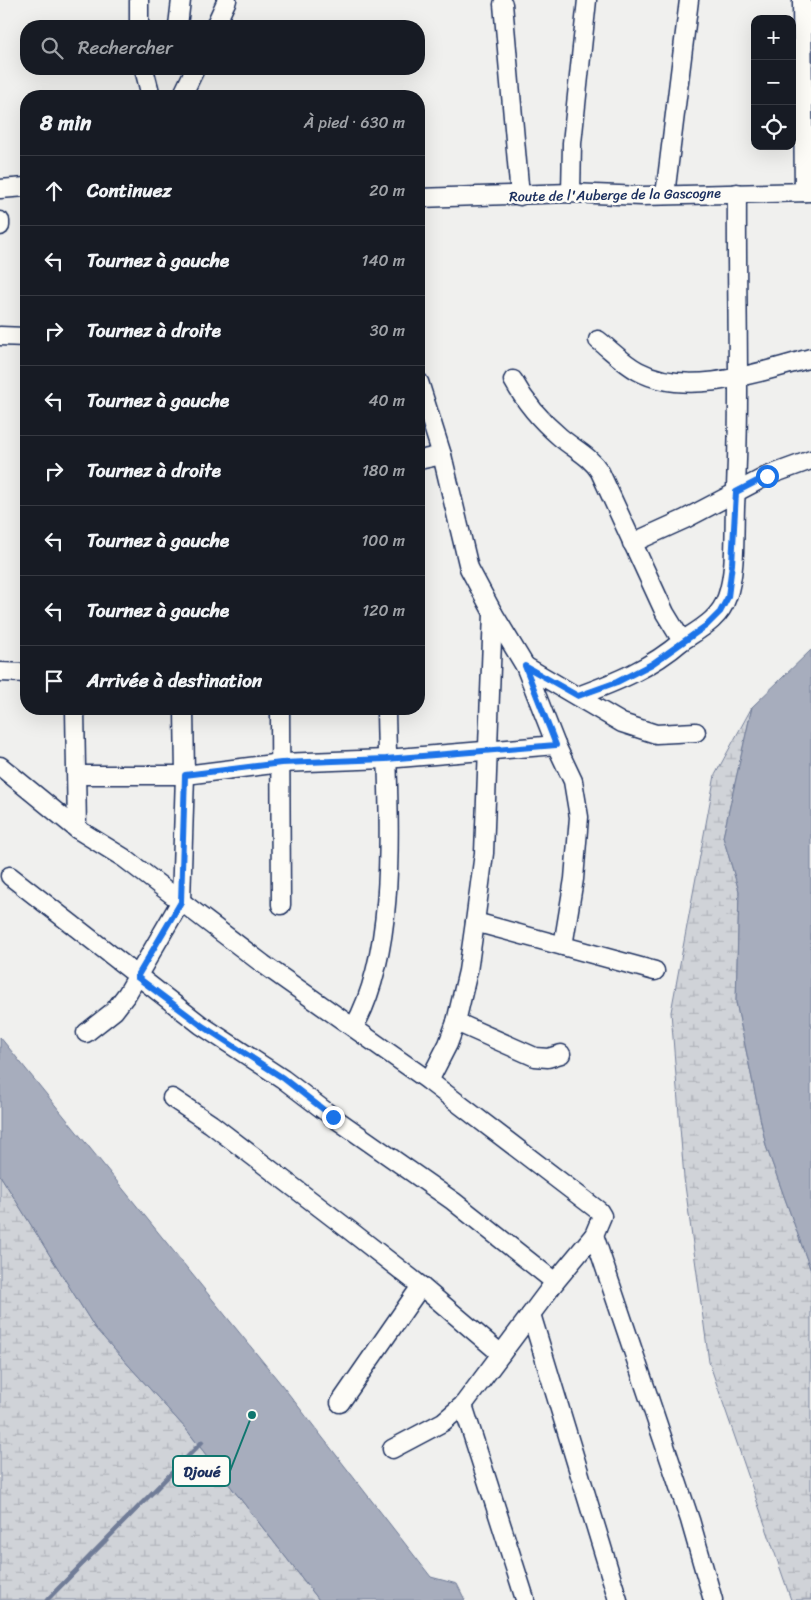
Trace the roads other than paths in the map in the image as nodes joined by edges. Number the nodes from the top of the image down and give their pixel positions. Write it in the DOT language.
graph roads {
  1 [pos="139,0"];
  2 [pos="181,0"];
  3 [pos="228,0"];
  4 [pos="587,0"];
  5 [pos="689,0"];
  6 [pos="802,0"];
  7 [pos="503,4"];
  8 [pos="139,20"];
  9 [pos="179,20"];
  10 [pos="218,20"];
  11 [pos="807,50"];
  12 [pos="146,75"];
  13 [pos="180,75"];
  14 [pos="192,75"];
  15 [pos="149,90"];
  16 [pos="182,90"];
  17 [pos="185,90"];
  18 [pos="20,187"];
  19 [pos="0,189"];
  20 [pos="808,192"];
  21 [pos="571,193"];
  22 [pos="737,193"];
  23 [pos="665,194"];
  24 [pos="520,196"];
  25 [pos="425,198"];
  26 [pos="0,221"];
  27 [pos="0,226"];
  28 [pos="0,336"];
  29 [pos="20,337"];
  30 [pos="598,340"];
  31 [pos="811,358"];
  32 [pos="737,378"];
  33 [pos="513,380"];
  34 [pos="425,401"];
  35 [pos="442,455"];
  36 [pos="425,459"];
  37 [pos="811,460"];
  38 [pos="736,492"];
  39 [pos="632,543"];
  40 [pos="493,613"];
  41 [pos="682,641"];
  42 [pos="525,666"];
  43 [pos="0,672"];
  44 [pos="20,672"];
  45 [pos="578,696"];
  46 [pos="75,715"];
  47 [pos="184,715"];
  48 [pos="280,715"];
  49 [pos="386,715"];
  50 [pos="696,732"];
  51 [pos="556,745"];
  52 [pos="488,752"];
  53 [pos="386,759"];
  54 [pos="281,763"];
  55 [pos="0,766"];
  56 [pos="77,775"];
  57 [pos="185,775"];
  58 [pos="77,829"];
  59 [pos="10,876"];
  60 [pos="181,902"];
  61 [pos="281,905"];
  62 [pos="475,922"];
  63 [pos="563,946"];
  64 [pos="655,971"];
  65 [pos="137,977"];
  66 [pos="456,1022"];
  67 [pos="354,1027"];
  68 [pos="86,1033"];
  69 [pos="561,1054"];
  70 [pos="428,1080"];
  71 [pos="172,1098"];
  72 [pos="594,1235"];
  73 [pos="555,1282"];
  74 [pos="421,1286"];
  75 [pos="531,1314"];
  76 [pos="501,1354"];
  77 [pos="340,1403"];
  78 [pos="464,1405"];
  79 [pos="392,1449"];
  80 [pos="525,1599"];
  81 [pos="618,1600"];
  82 [pos="713,1600"];
  1 -- 8 [label="street"];
  2 -- 9 [label="street"];
  3 -- 10 [label="street"];
  4 -- 21 [label="street"];
  5 -- 23 [label="street"];
  6 -- 11 [label="street"];
  7 -- 24 [label="street"];
  11 -- 20 [label="street"];
  12 -- 15 [label="street"];
  13 -- 16 [label="street"];
  14 -- 17 [label="street"];
  18 -- 19 [label="street"];
  20 -- 22 [label="street, Route de l'Auberge de la Gascogne"];
  21 -- 23 [label="street, Route de l'Auberge de la Gascogne"];
  21 -- 24 [label="street, Route de l'Auberge de la Gascogne"];
  22 -- 23 [label="street, Route de l'Auberge de la Gascogne"];
  22 -- 32 [label="street"];
  24 -- 25 [label="street, Route de l'Auberge de la Gascogne"];
  26 -- 27 [label="street"];
  28 -- 29 [label="street"];
  30 -- 32 [label="street"];
  31 -- 32 [label="street"];
  32 -- 38 [label="street"];
  33 -- 39 [label="street"];
  34 -- 35 [label="street"];
  35 -- 36 [label="street"];
  35 -- 40 [label="street"];
  37 -- 38 [label="street"];
  38 -- 39 [label="street"];
  38 -- 41 [label="street"];
  39 -- 41 [label="street"];
  40 -- 42 [label="street"];
  40 -- 52 [label="street"];
  41 -- 45 [label="street"];
  42 -- 45 [label="street"];
  42 -- 51 [label="street"];
  43 -- 44 [label="street"];
  45 -- 50 [label="street"];
  46 -- 56 [label="street"];
  47 -- 57 [label="street"];
  48 -- 54 [label="street"];
  49 -- 53 [label="street"];
  51 -- 52 [label="street"];
  51 -- 63 [label="street"];
  52 -- 53 [label="street"];
  52 -- 62 [label="street"];
  53 -- 54 [label="street"];
  53 -- 67 [label="street"];
  54 -- 57 [label="street"];
  54 -- 61 [label="street"];
  55 -- 58 [label="street"];
  56 -- 57 [label="street"];
  56 -- 58 [label="street"];
  57 -- 60 [label="street"];
  58 -- 60 [label="street"];
  59 -- 65 [label="street"];
  60 -- 65 [label="street"];
  60 -- 67 [label="street"];
  62 -- 63 [label="street"];
  62 -- 66 [label="street"];
  63 -- 64 [label="street"];
  65 -- 68 [label="street"];
  65 -- 73 [label="street"];
  66 -- 69 [label="street"];
  66 -- 70 [label="street"];
  67 -- 70 [label="street"];
  70 -- 72 [label="street"];
  71 -- 74 [label="street"];
  72 -- 73 [label="street"];
  72 -- 82 [label="street"];
  73 -- 75 [label="street"];
  74 -- 76 [label="street"];
  74 -- 77 [label="street"];
  75 -- 76 [label="street"];
  75 -- 81 [label="street"];
  76 -- 78 [label="street"];
  78 -- 79 [label="street"];
  78 -- 80 [label="street"];
}
